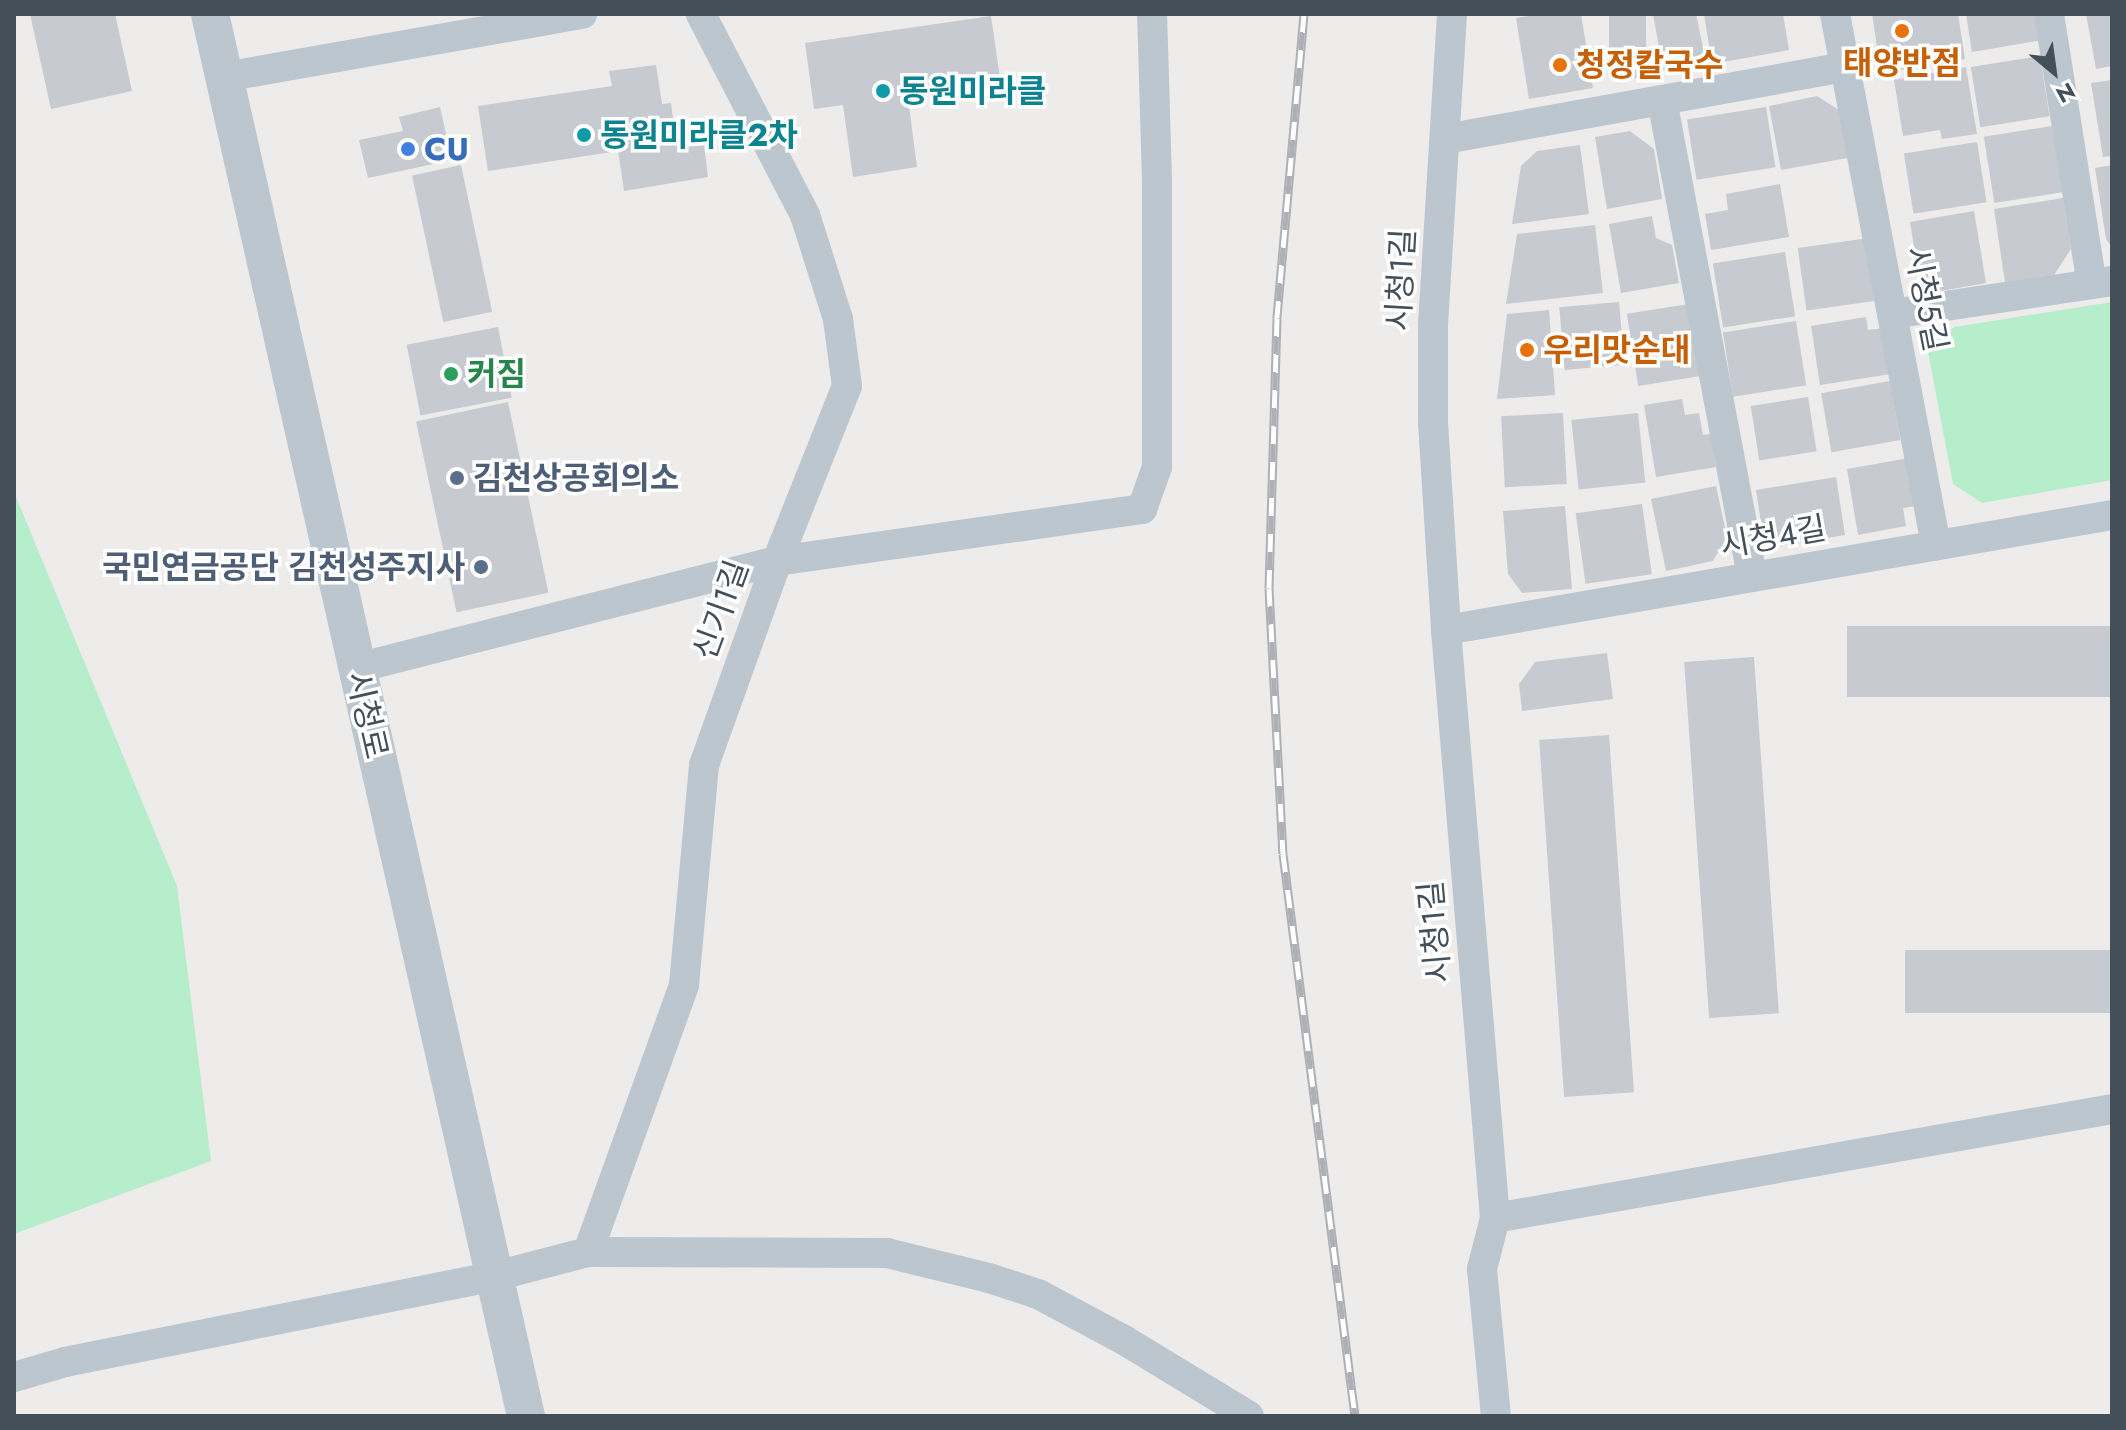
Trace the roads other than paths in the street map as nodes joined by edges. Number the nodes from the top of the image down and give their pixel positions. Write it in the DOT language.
graph roads {
  1 [pos="210,14"];
  2 [pos="582,14"];
  3 [pos="701,14"];
  4 [pos="1152,14"];
  5 [pos="1452,14"];
  6 [pos="1835,14"];
  7 [pos="2049,14"];
  8 [pos="1845,67"];
  9 [pos="224,77"];
  10 [pos="1662,100"];
  11 [pos="1445,139"];
  12 [pos="2102,282"];
  13 [pos="1892,314"];
  14 [pos="2112,515"];
  15 [pos="1936,545"];
  16 [pos="777,561"];
  17 [pos="1752,577"];
  18 [pos="1446,630"];
  19 [pos="357,668"];
  20 [pos="2112,1109"];
  21 [pos="1495,1218"];
  22 [pos="588,1252"];
  23 [pos="495,1276"];
  24 [pos="14,1377"];
  25 [pos="526,1416"];
  26 [pos="1249,1416"];
  27 [pos="1496,1416"];
  1 -- 9 [label="street, 시청로"];
  2 -- 9 [label="street"];
  3 -- 16 [label="street, 신기1길"];
  4 -- 16 [label="street"];
  5 -- 11 [label="street, 시청1길"];
  6 -- 8 [label="street, 시청5길"];
  7 -- 12 [label="street"];
  8 -- 10 [label="street"];
  8 -- 13 [label="street, 시청5길"];
  9 -- 19 [label="street, 시청로"];
  10 -- 11 [label="street"];
  10 -- 17 [label="street"];
  11 -- 18 [label="street, 시청1길"];
  12 -- 13 [label="street"];
  13 -- 15 [label="street, 시청5길"];
  14 -- 15 [label="street, 시청4길"];
  15 -- 17 [label="street, 시청4길"];
  16 -- 19 [label="street"];
  16 -- 22 [label="street, 신기1길"];
  17 -- 18 [label="street, 시청4길"];
  18 -- 21 [label="street, 시청1길"];
  19 -- 23 [label="street, 시청로"];
  20 -- 21 [label="street"];
  21 -- 27 [label="street, 시청1길"];
  22 -- 23 [label="street"];
  22 -- 26 [label="street"];
  23 -- 24 [label="street"];
  23 -- 25 [label="street, 시청로"];
}
